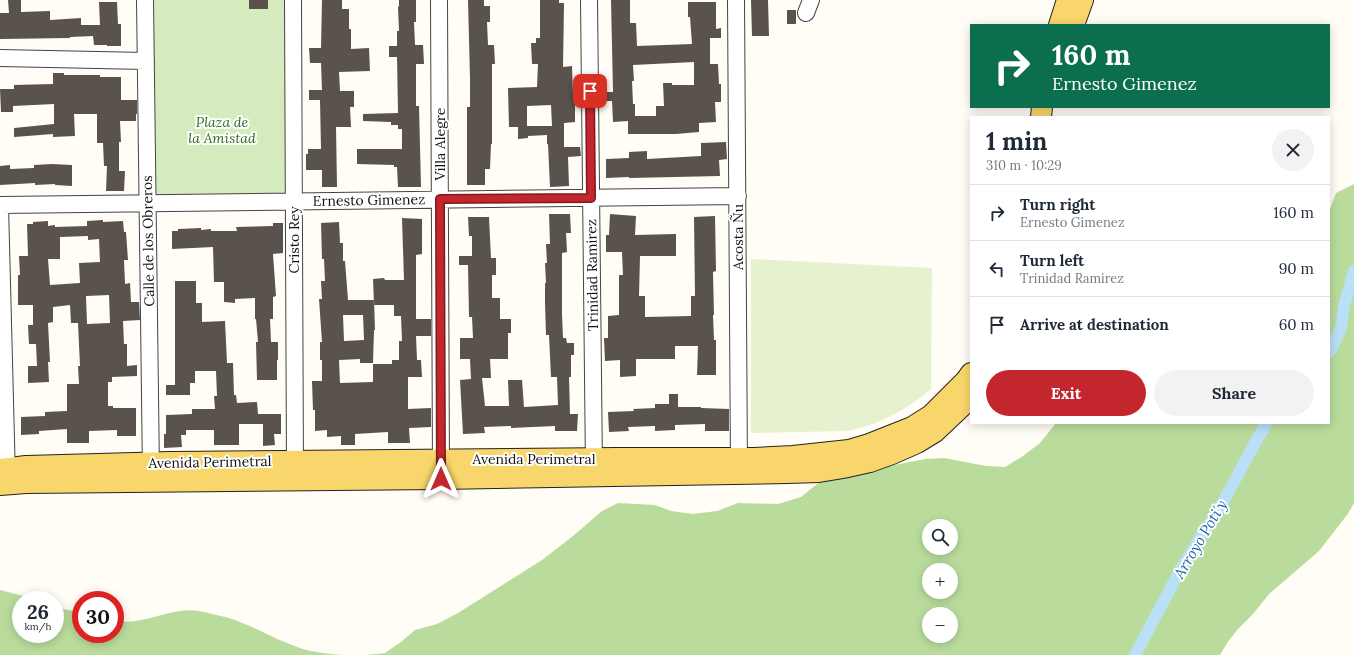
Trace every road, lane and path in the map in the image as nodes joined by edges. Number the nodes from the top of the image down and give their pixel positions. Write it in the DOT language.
graph roads {
  1 [pos="145,0"];
  2 [pos="293,0"];
  3 [pos="439,0"];
  4 [pos="590,0"];
  5 [pos="736,0"];
  6 [pos="1067,0"];
  7 [pos="1083,0"];
  8 [pos="1059,24"];
  9 [pos="1074,24"];
  10 [pos="0,58"];
  11 [pos="146,61"];
  12 [pos="738,196"];
  13 [pos="591,198"];
  14 [pos="440,199"];
  15 [pos="294,201"];
  16 [pos="148,202"];
  17 [pos="0,205"];
  18 [pos="970,374"];
  19 [pos="970,399"];
  20 [pos="441,459"];
  21 [pos="295,461"];
  22 [pos="739,466"];
  23 [pos="594,468"];
  24 [pos="151,472"];
  25 [pos="4,477"];
  26 [pos="441,479"];
  27 [pos="295,481"];
  1 -- 11 [label="street, Calle de los Obreros"];
  2 -- 15 [label="street, Cristo Rey"];
  3 -- 14 [label="street, Villa Alegre"];
  4 -- 13 [label="street, Trinidad Ramirez"];
  5 -- 12 [label="street, Acosta Ñu"];
  6 -- 8 [label="main road"];
  7 -- 9 [label="main road"];
  10 -- 11 [label="street"];
  11 -- 16 [label="street, Calle de los Obreros"];
  12 -- 13 [label="street, Ernesto Gimenez"];
  12 -- 22 [label="street, Acosta Ñu"];
  13 -- 14 [label="street, Ernesto Gimenez"];
  13 -- 23 [label="street, Trinidad Ramirez"];
  14 -- 15 [label="street, Ernesto Gimenez"];
  14 -- 20 [label="street, Villa Alegre"];
  15 -- 16 [label="street, Ernesto Gimenez"];
  15 -- 21 [label="street, Cristo Rey"];
  16 -- 17 [label="street, Ernesto Gimenez"];
  16 -- 24 [label="street, Calle de los Obreros"];
  17 -- 25 [label="street"];
  18 -- 22 [label="main road, Avenida Perimetral"];
  19 -- 22 [label="main road, Avenida Perimetral"];
  20 -- 21 [label="main road, Avenida Perimetral"];
  20 -- 23 [label="main road, Avenida Perimetral"];
  20 -- 26 [label="street, Villa Alegre"];
  21 -- 24 [label="main road, Avenida Perimetral"];
  21 -- 27 [label="street, Cristo Rey"];
  22 -- 23 [label="main road, Avenida Perimetral"];
  23 -- 26 [label="main road, Avenida Perimetral"];
  24 -- 25 [label="main road, Avenida Perimetral"];
  24 -- 27 [label="main road, Avenida Perimetral"];
  26 -- 27 [label="main road, Avenida Perimetral"];
}
